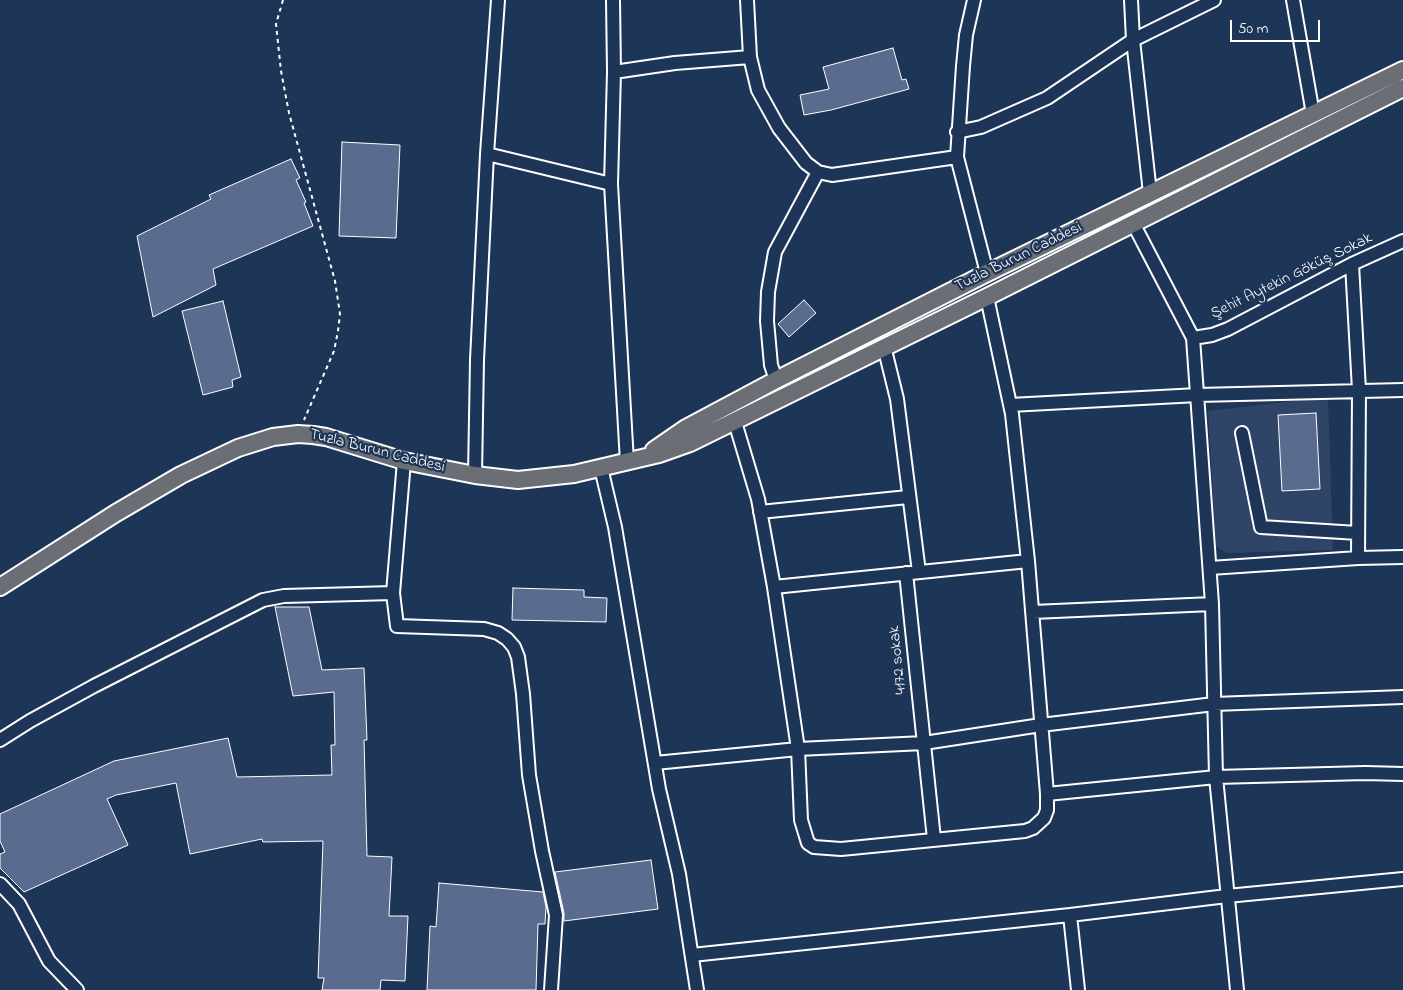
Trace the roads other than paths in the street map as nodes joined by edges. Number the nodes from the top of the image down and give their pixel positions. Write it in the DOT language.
graph roads {
  1 [pos="498,0"];
  2 [pos="613,0"];
  3 [pos="746,0"];
  4 [pos="974,0"];
  5 [pos="1131,0"];
  6 [pos="1214,0"];
  7 [pos="1292,0"];
  8 [pos="1133,40"];
  9 [pos="750,58"];
  10 [pos="1403,70"];
  11 [pos="614,72"];
  12 [pos="1403,88"];
  13 [pos="1313,114"];
  14 [pos="957,132"];
  15 [pos="487,154"];
  16 [pos="957,158"];
  17 [pos="818,172"];
  18 [pos="611,184"];
  19 [pos="1150,193"];
  20 [pos="1133,223"];
  21 [pos="1403,241"];
  22 [pos="1352,264"];
  23 [pos="987,273"];
  24 [pos="987,297"];
  25 [pos="1194,338"];
  26 [pos="884,346"];
  27 [pos="776,380"];
  28 [pos="1359,390"];
  29 [pos="1403,390"];
  30 [pos="1198,395"];
  31 [pos="1010,405"];
  32 [pos="735,422"];
  33 [pos="1242,434"];
  34 [pos="634,460"];
  35 [pos="404,461"];
  36 [pos="601,468"];
  37 [pos="476,475"];
  38 [pos="908,497"];
  39 [pos="760,512"];
  40 [pos="1358,533"];
  41 [pos="1403,557"];
  42 [pos="1358,558"];
  43 [pos="1028,560"];
  44 [pos="1210,568"];
  45 [pos="912,572"];
  46 [pos="774,587"];
  47 [pos="0,588"];
  48 [pos="393,593"];
  49 [pos="1212,604"];
  50 [pos="1033,612"];
  51 [pos="1403,697"];
  52 [pos="1214,704"];
  53 [pos="1041,725"];
  54 [pos="0,740"];
  55 [pos="924,744"];
  56 [pos="798,748"];
  57 [pos="654,764"];
  58 [pos="1403,774"];
  59 [pos="1216,777"];
  60 [pos="1047,794"];
  61 [pos="934,839"];
  62 [pos="1403,879"];
  63 [pos="0,884"];
  64 [pos="1227,896"];
  65 [pos="1070,915"];
  66 [pos="692,955"];
  67 [pos="77,990"];
  68 [pos="551,990"];
  69 [pos="697,990"];
  70 [pos="1078,990"];
  71 [pos="1236,990"];
  1 -- 15 [label="street"];
  2 -- 11 [label="street"];
  3 -- 9 [label="street"];
  4 -- 14 [label="street"];
  5 -- 8 [label="street"];
  6 -- 8 [label="street"];
  7 -- 13 [label="street"];
  8 -- 14 [label="street"];
  8 -- 19 [label="street"];
  9 -- 11 [label="street"];
  9 -- 17 [label="street"];
  10 -- 13 [label="main road, Tuzla Burun Caddesi"];
  11 -- 18 [label="street"];
  12 -- 20 [label="main road, Tuzla Burun Caddesi"];
  13 -- 19 [label="main road, Tuzla Burun Caddesi"];
  14 -- 16 [label="street"];
  15 -- 18 [label="street"];
  15 -- 37 [label="street"];
  16 -- 17 [label="street"];
  16 -- 23 [label="street"];
  17 -- 27 [label="street"];
  18 -- 34 [label="street"];
  19 -- 23 [label="main road, Tuzla Burun Caddesi"];
  20 -- 24 [label="main road, Tuzla Burun Caddesi"];
  20 -- 25 [label="street"];
  21 -- 22 [label="street, Şehit Aytekin Göküş Sokak"];
  22 -- 25 [label="street, Şehit Aytekin Göküş Sokak"];
  22 -- 28 [label="street"];
  23 -- 27 [label="main road, Tuzla Burun Caddesi"];
  24 -- 26 [label="main road, Tuzla Burun Caddesi"];
  24 -- 31 [label="street"];
  25 -- 30 [label="street"];
  26 -- 32 [label="main road, Tuzla Burun Caddesi"];
  26 -- 38 [label="street, 4172 sokak"];
  27 -- 34 [label="main road, Tuzla Burun Caddesi"];
  28 -- 29 [label="street"];
  28 -- 30 [label="street"];
  28 -- 40 [label="street"];
  30 -- 31 [label="street"];
  30 -- 44 [label="street"];
  31 -- 43 [label="street"];
  32 -- 34 [label="main road, Tuzla Burun Caddesi"];
  32 -- 39 [label="street"];
  33 -- 40 [label="street"];
  34 -- 36 [label="main road, Tuzla Burun Caddesi"];
  35 -- 37 [label="main road, Tuzla Burun Caddesi"];
  35 -- 47 [label="main road, Tuzla Burun Caddesi"];
  35 -- 48 [label="street"];
  36 -- 37 [label="main road, Tuzla Burun Caddesi"];
  36 -- 57 [label="street"];
  38 -- 39 [label="street"];
  38 -- 45 [label="street, 4172 sokak"];
  39 -- 46 [label="street"];
  40 -- 42 [label="street"];
  41 -- 42 [label="street"];
  42 -- 44 [label="street"];
  43 -- 45 [label="street"];
  43 -- 50 [label="street"];
  44 -- 49 [label="street"];
  45 -- 46 [label="street"];
  45 -- 55 [label="street, 4172 sokak"];
  46 -- 56 [label="street"];
  48 -- 54 [label="street"];
  48 -- 68 [label="street"];
  49 -- 50 [label="street"];
  49 -- 52 [label="street"];
  50 -- 53 [label="street"];
  51 -- 52 [label="street"];
  52 -- 53 [label="street"];
  52 -- 59 [label="street"];
  53 -- 55 [label="street"];
  53 -- 60 [label="street"];
  55 -- 56 [label="street"];
  55 -- 61 [label="street, 4172 sokak"];
  56 -- 57 [label="street"];
  56 -- 61 [label="street"];
  57 -- 66 [label="street"];
  58 -- 59 [label="street"];
  59 -- 60 [label="street"];
  59 -- 64 [label="street"];
  60 -- 61 [label="street"];
  62 -- 64 [label="street"];
  63 -- 67 [label="street"];
  64 -- 65 [label="street"];
  64 -- 71 [label="street"];
  65 -- 66 [label="street"];
  65 -- 70 [label="street"];
  66 -- 69 [label="street"];
}
